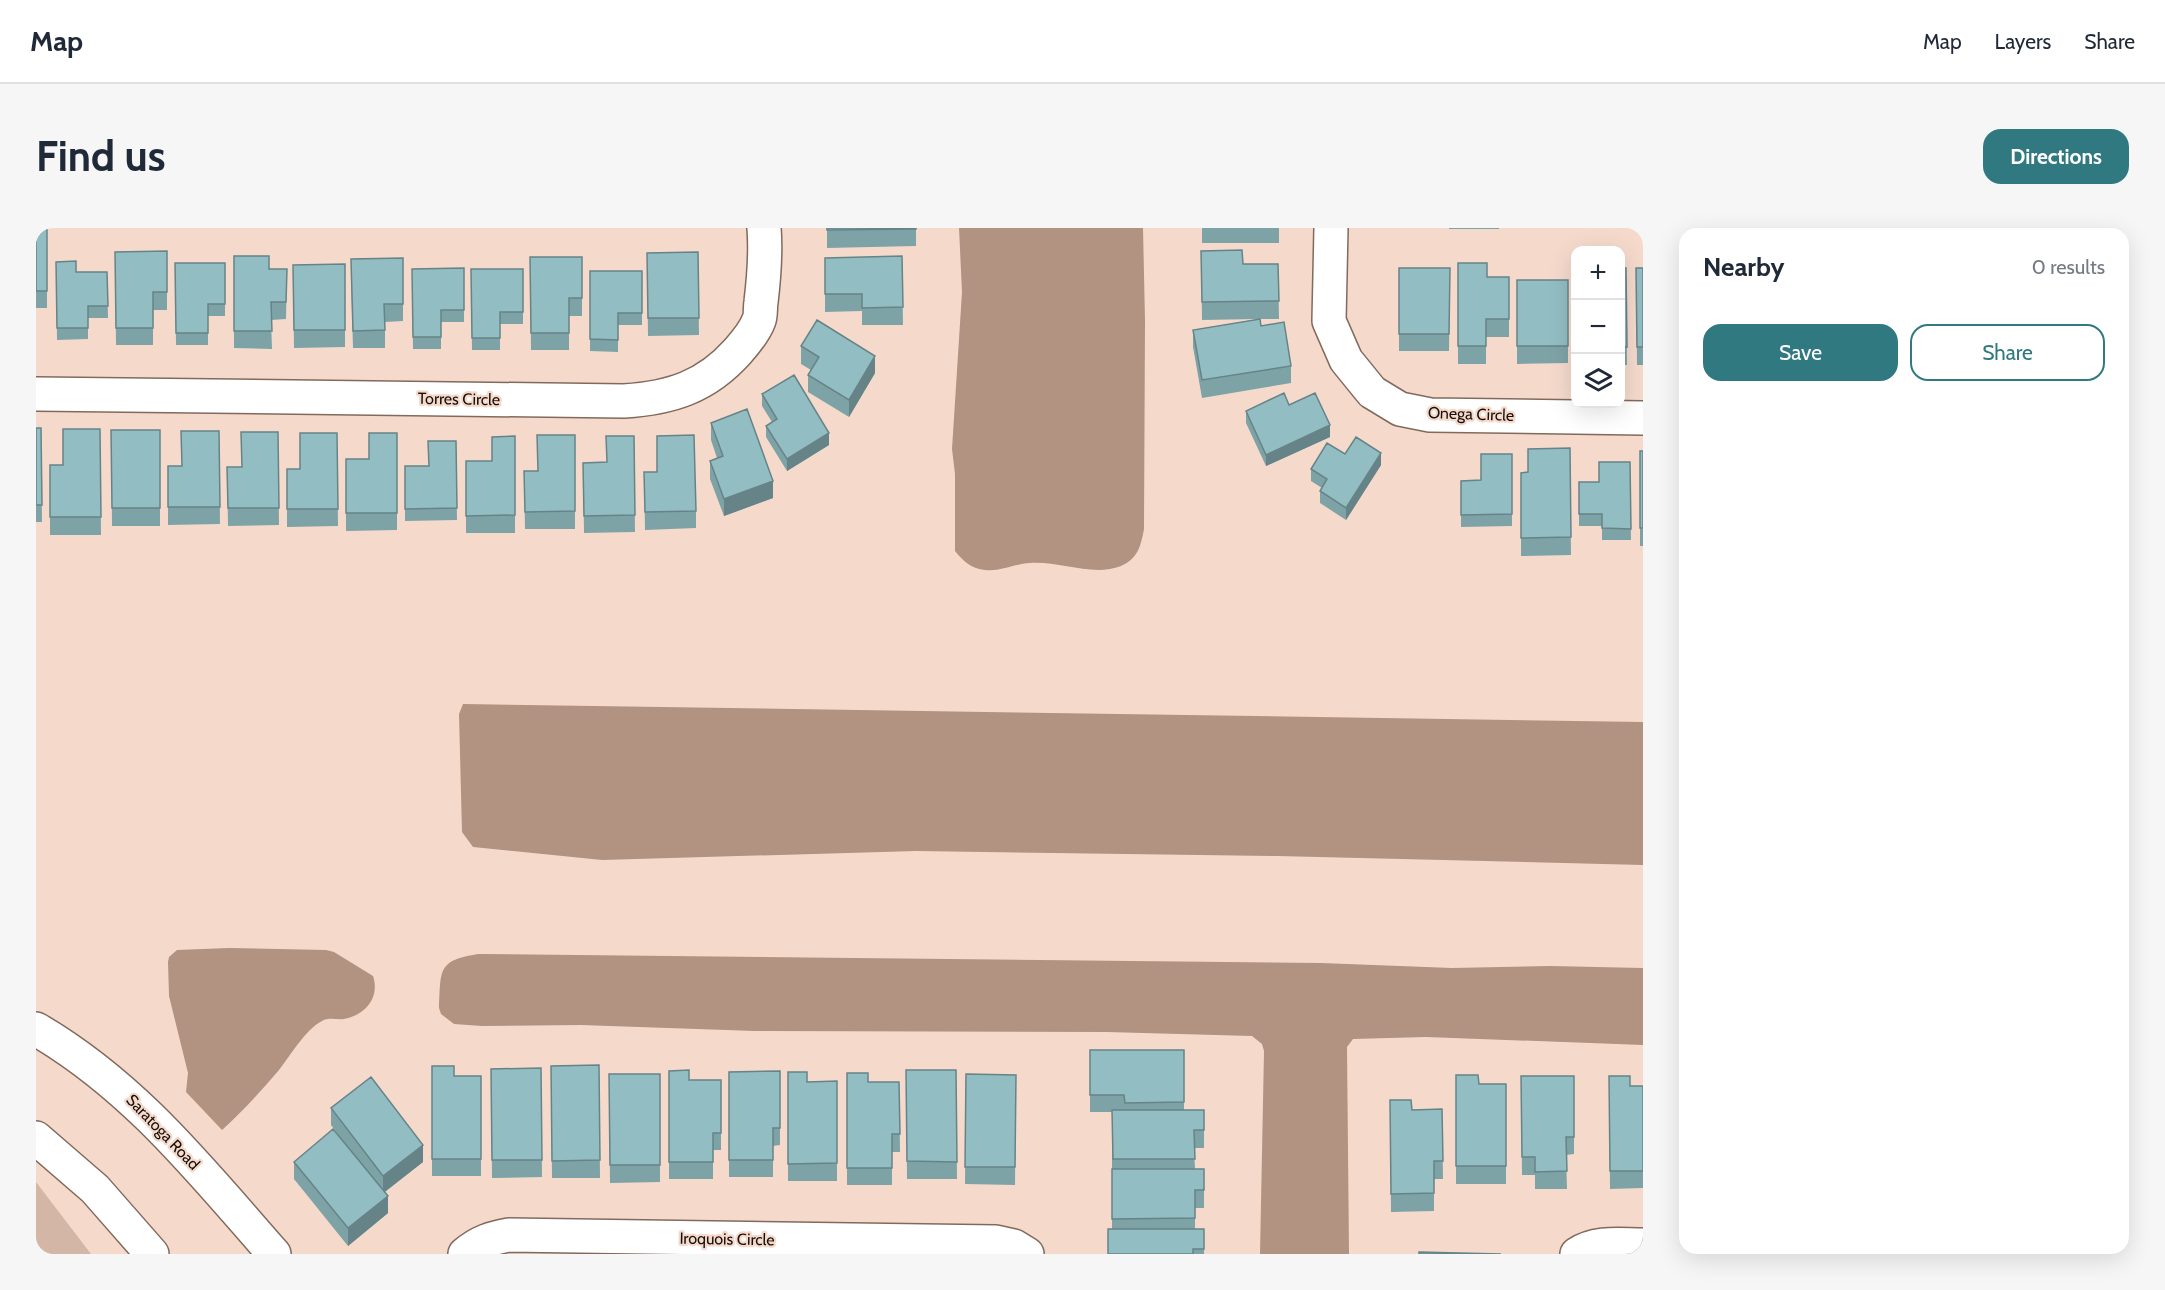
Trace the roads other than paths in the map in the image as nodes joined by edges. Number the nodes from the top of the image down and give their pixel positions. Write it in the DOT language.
graph roads {
  1 [pos="764,228"];
  2 [pos="1331,228"];
  3 [pos="36,394"];
  4 [pos="1643,418"];
  5 [pos="36,1029"];
  6 [pos="36,1138"];
  7 [pos="1643,1245"];
  8 [pos="152,1254"];
  9 [pos="274,1254"];
  10 [pos="465,1254"];
  11 [pos="1027,1254"];
  12 [pos="1577,1254"];
  1 -- 3 [label="street, Torres Circle"];
  2 -- 4 [label="street, Onega Circle"];
  5 -- 9 [label="street, Saratoga Road"];
  6 -- 8 [label="street"];
  7 -- 12 [label="street"];
  10 -- 11 [label="street, Iroquois Circle"];
}
